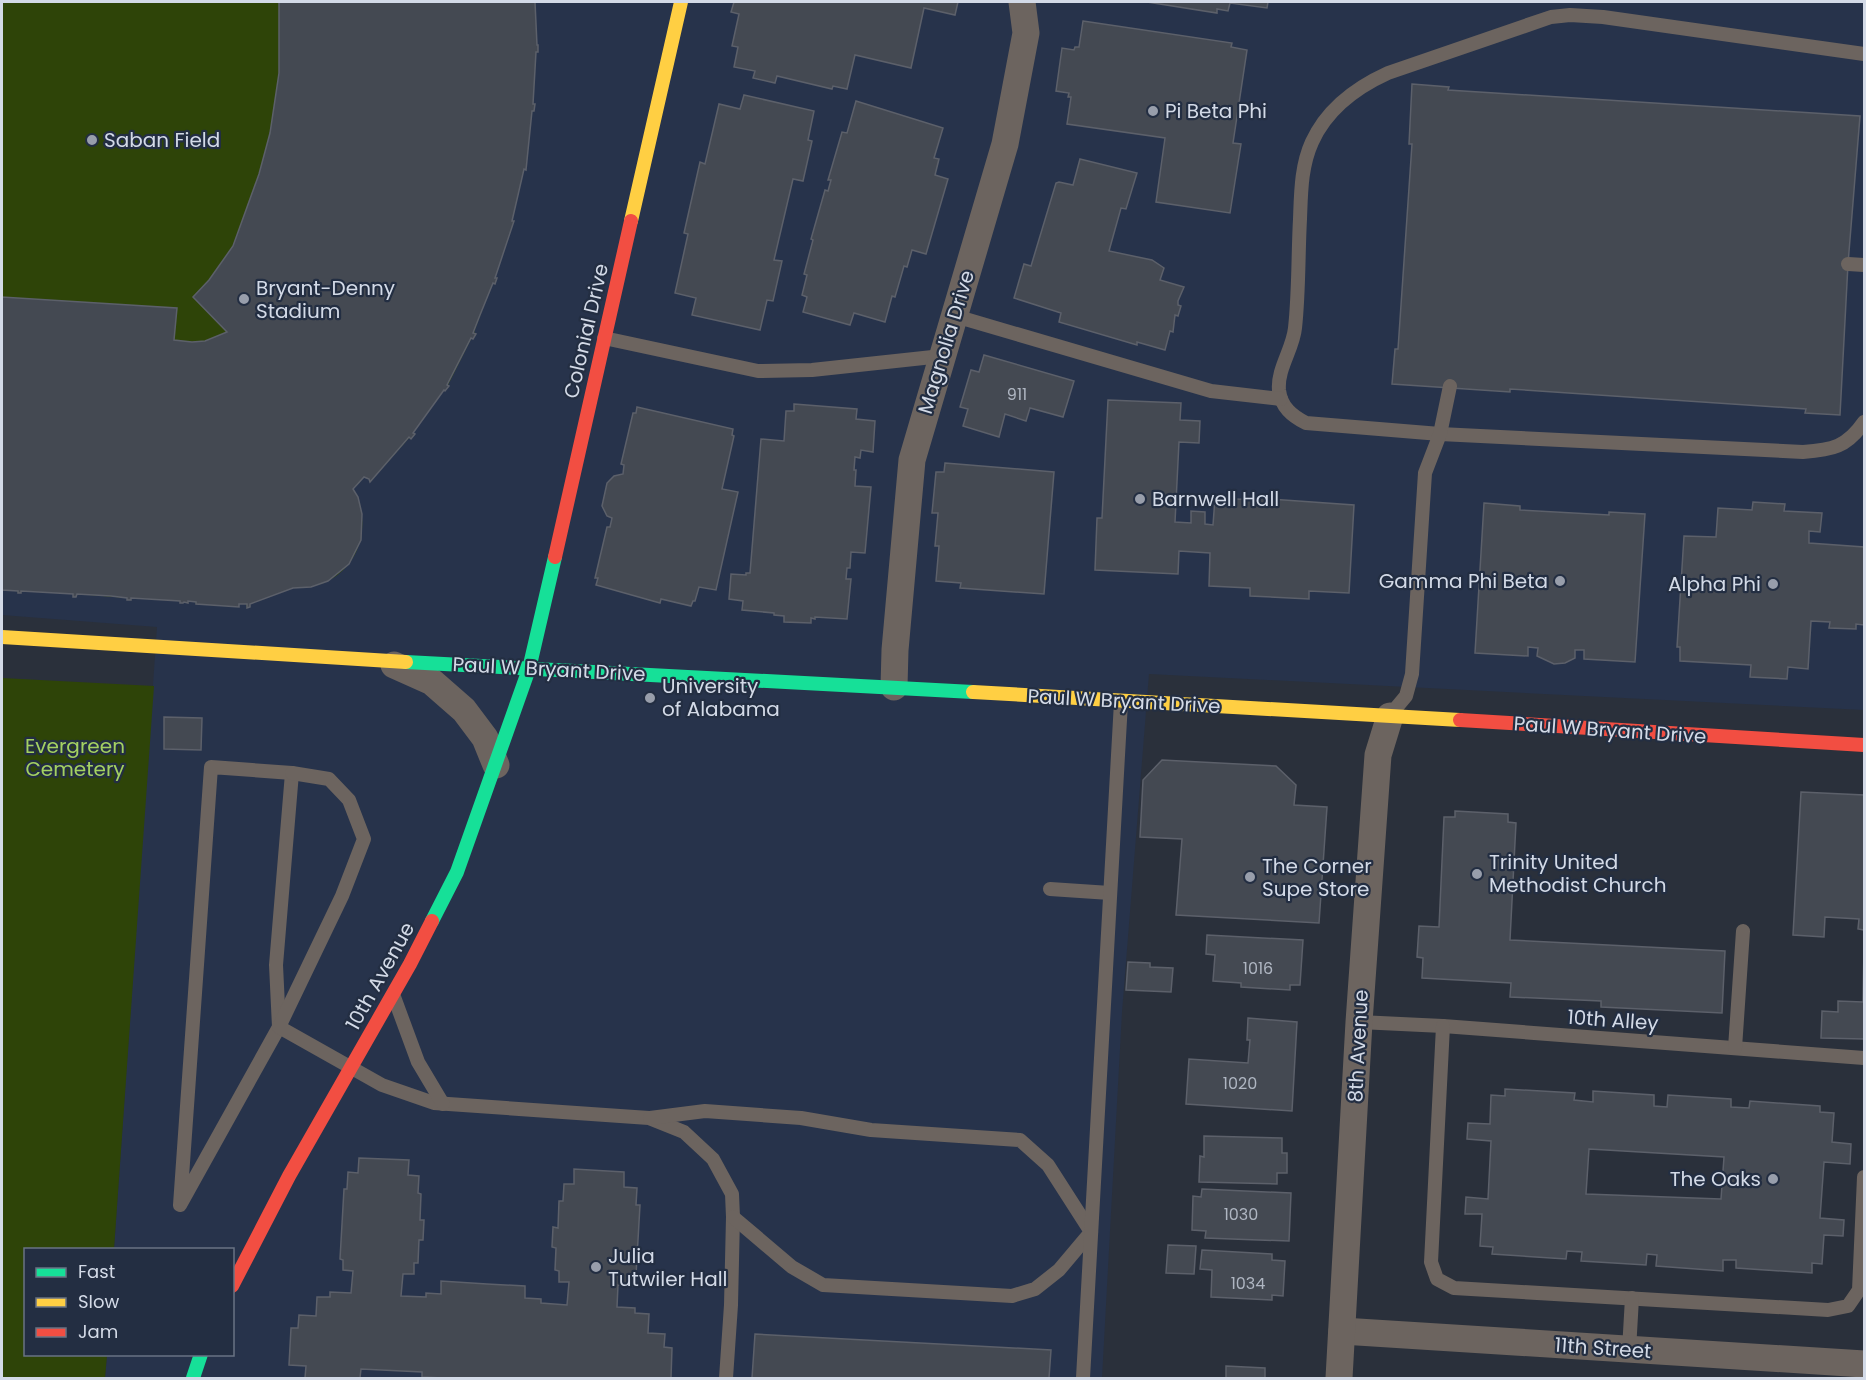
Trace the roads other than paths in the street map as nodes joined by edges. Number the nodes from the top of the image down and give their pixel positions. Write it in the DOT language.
graph roads {
  1 [pos="681,2"];
  2 [pos="1022,2"];
  3 [pos="1864,54"];
  4 [pos="1848,264"];
  5 [pos="1864,265"];
  6 [pos="955,316"];
  7 [pos="604,338"];
  8 [pos="942,356"];
  9 [pos="1450,386"];
  10 [pos="1281,399"];
  11 [pos="1864,422"];
  12 [pos="1440,434"];
  13 [pos="2,637"];
  14 [pos="384,661"];
  15 [pos="529,669"];
  16 [pos="894,687"];
  17 [pos="1121,702"];
  18 [pos="1390,716"];
  19 [pos="1864,745"];
  20 [pos="496,765"];
  21 [pos="292,773"];
  22 [pos="1050,889"];
  23 [pos="1110,893"];
  24 [pos="1743,931"];
  25 [pos="393,995"];
  26 [pos="1359,1022"];
  27 [pos="1443,1026"];
  28 [pos="279,1027"];
  29 [pos="1735,1048"];
  30 [pos="1864,1058"];
  31 [pos="351,1068"];
  32 [pos="443,1104"];
  33 [pos="649,1118"];
  34 [pos="1864,1178"];
  35 [pos="734,1217"];
  36 [pos="1091,1232"];
  37 [pos="234,1282"];
  38 [pos="1632,1298"];
  39 [pos="1342,1331"];
  40 [pos="1629,1350"];
  41 [pos="200,1356"];
  42 [pos="1864,1364"];
  43 [pos="193,1378"];
  44 [pos="726,1378"];
  45 [pos="1083,1378"];
  46 [pos="1340,1378"];
  1 -- 7 [label="main road, Colonial Drive"];
  2 -- 6 [label="street, Magnolia Drive"];
  3 -- 10 [label="lane"];
  4 -- 5 [label="lane"];
  6 -- 8 [label="street, Magnolia Drive"];
  6 -- 10 [label="lane"];
  7 -- 8 [label="lane"];
  7 -- 15 [label="main road, Colonial Drive"];
  8 -- 16 [label="street, Magnolia Drive"];
  9 -- 12 [label="lane"];
  10 -- 12 [label="lane"];
  11 -- 12 [label="lane"];
  12 -- 18 [label="lane"];
  13 -- 14 [label="main road, Paul W Bryant Drive"];
  14 -- 15 [label="main road, Paul W Bryant Drive"];
  14 -- 20 [label="street, Paul W Bryant Drive"];
  15 -- 16 [label="main road, Paul W Bryant Drive"];
  15 -- 20 [label="main road, 10th Avenue"];
  16 -- 17 [label="main road, Paul W Bryant Drive"];
  17 -- 18 [label="main road, Paul W Bryant Drive"];
  17 -- 23 [label="lane"];
  18 -- 19 [label="main road, Paul W Bryant Drive"];
  18 -- 26 [label="street, 8th Avenue"];
  20 -- 25 [label="main road, 10th Avenue"];
  21 -- 28 [label="lane"];
  21 -- 28 [label="lane"];
  21 -- 28 [label="lane"];
  22 -- 23 [label="lane"];
  23 -- 36 [label="lane"];
  24 -- 29 [label="lane"];
  25 -- 31 [label="main road, 10th Avenue"];
  25 -- 32 [label="lane"];
  26 -- 27 [label="lane, 10th Alley"];
  26 -- 39 [label="street, 8th Avenue"];
  27 -- 29 [label="lane, 10th Alley"];
  27 -- 38 [label="lane"];
  28 -- 31 [label="lane"];
  29 -- 30 [label="lane, 10th Alley"];
  31 -- 32 [label="lane"];
  31 -- 37 [label="main road, 10th Avenue"];
  32 -- 33 [label="lane"];
  33 -- 35 [label="lane"];
  33 -- 36 [label="lane"];
  34 -- 38 [label="lane"];
  35 -- 36 [label="lane"];
  35 -- 44 [label="lane"];
  36 -- 45 [label="lane"];
  38 -- 40 [label="lane"];
  39 -- 40 [label="street, 11th Street"];
  39 -- 46 [label="street, 8th Avenue"];
  40 -- 42 [label="street, 11th Street"];
  41 -- 43 [label="main road"];
}
